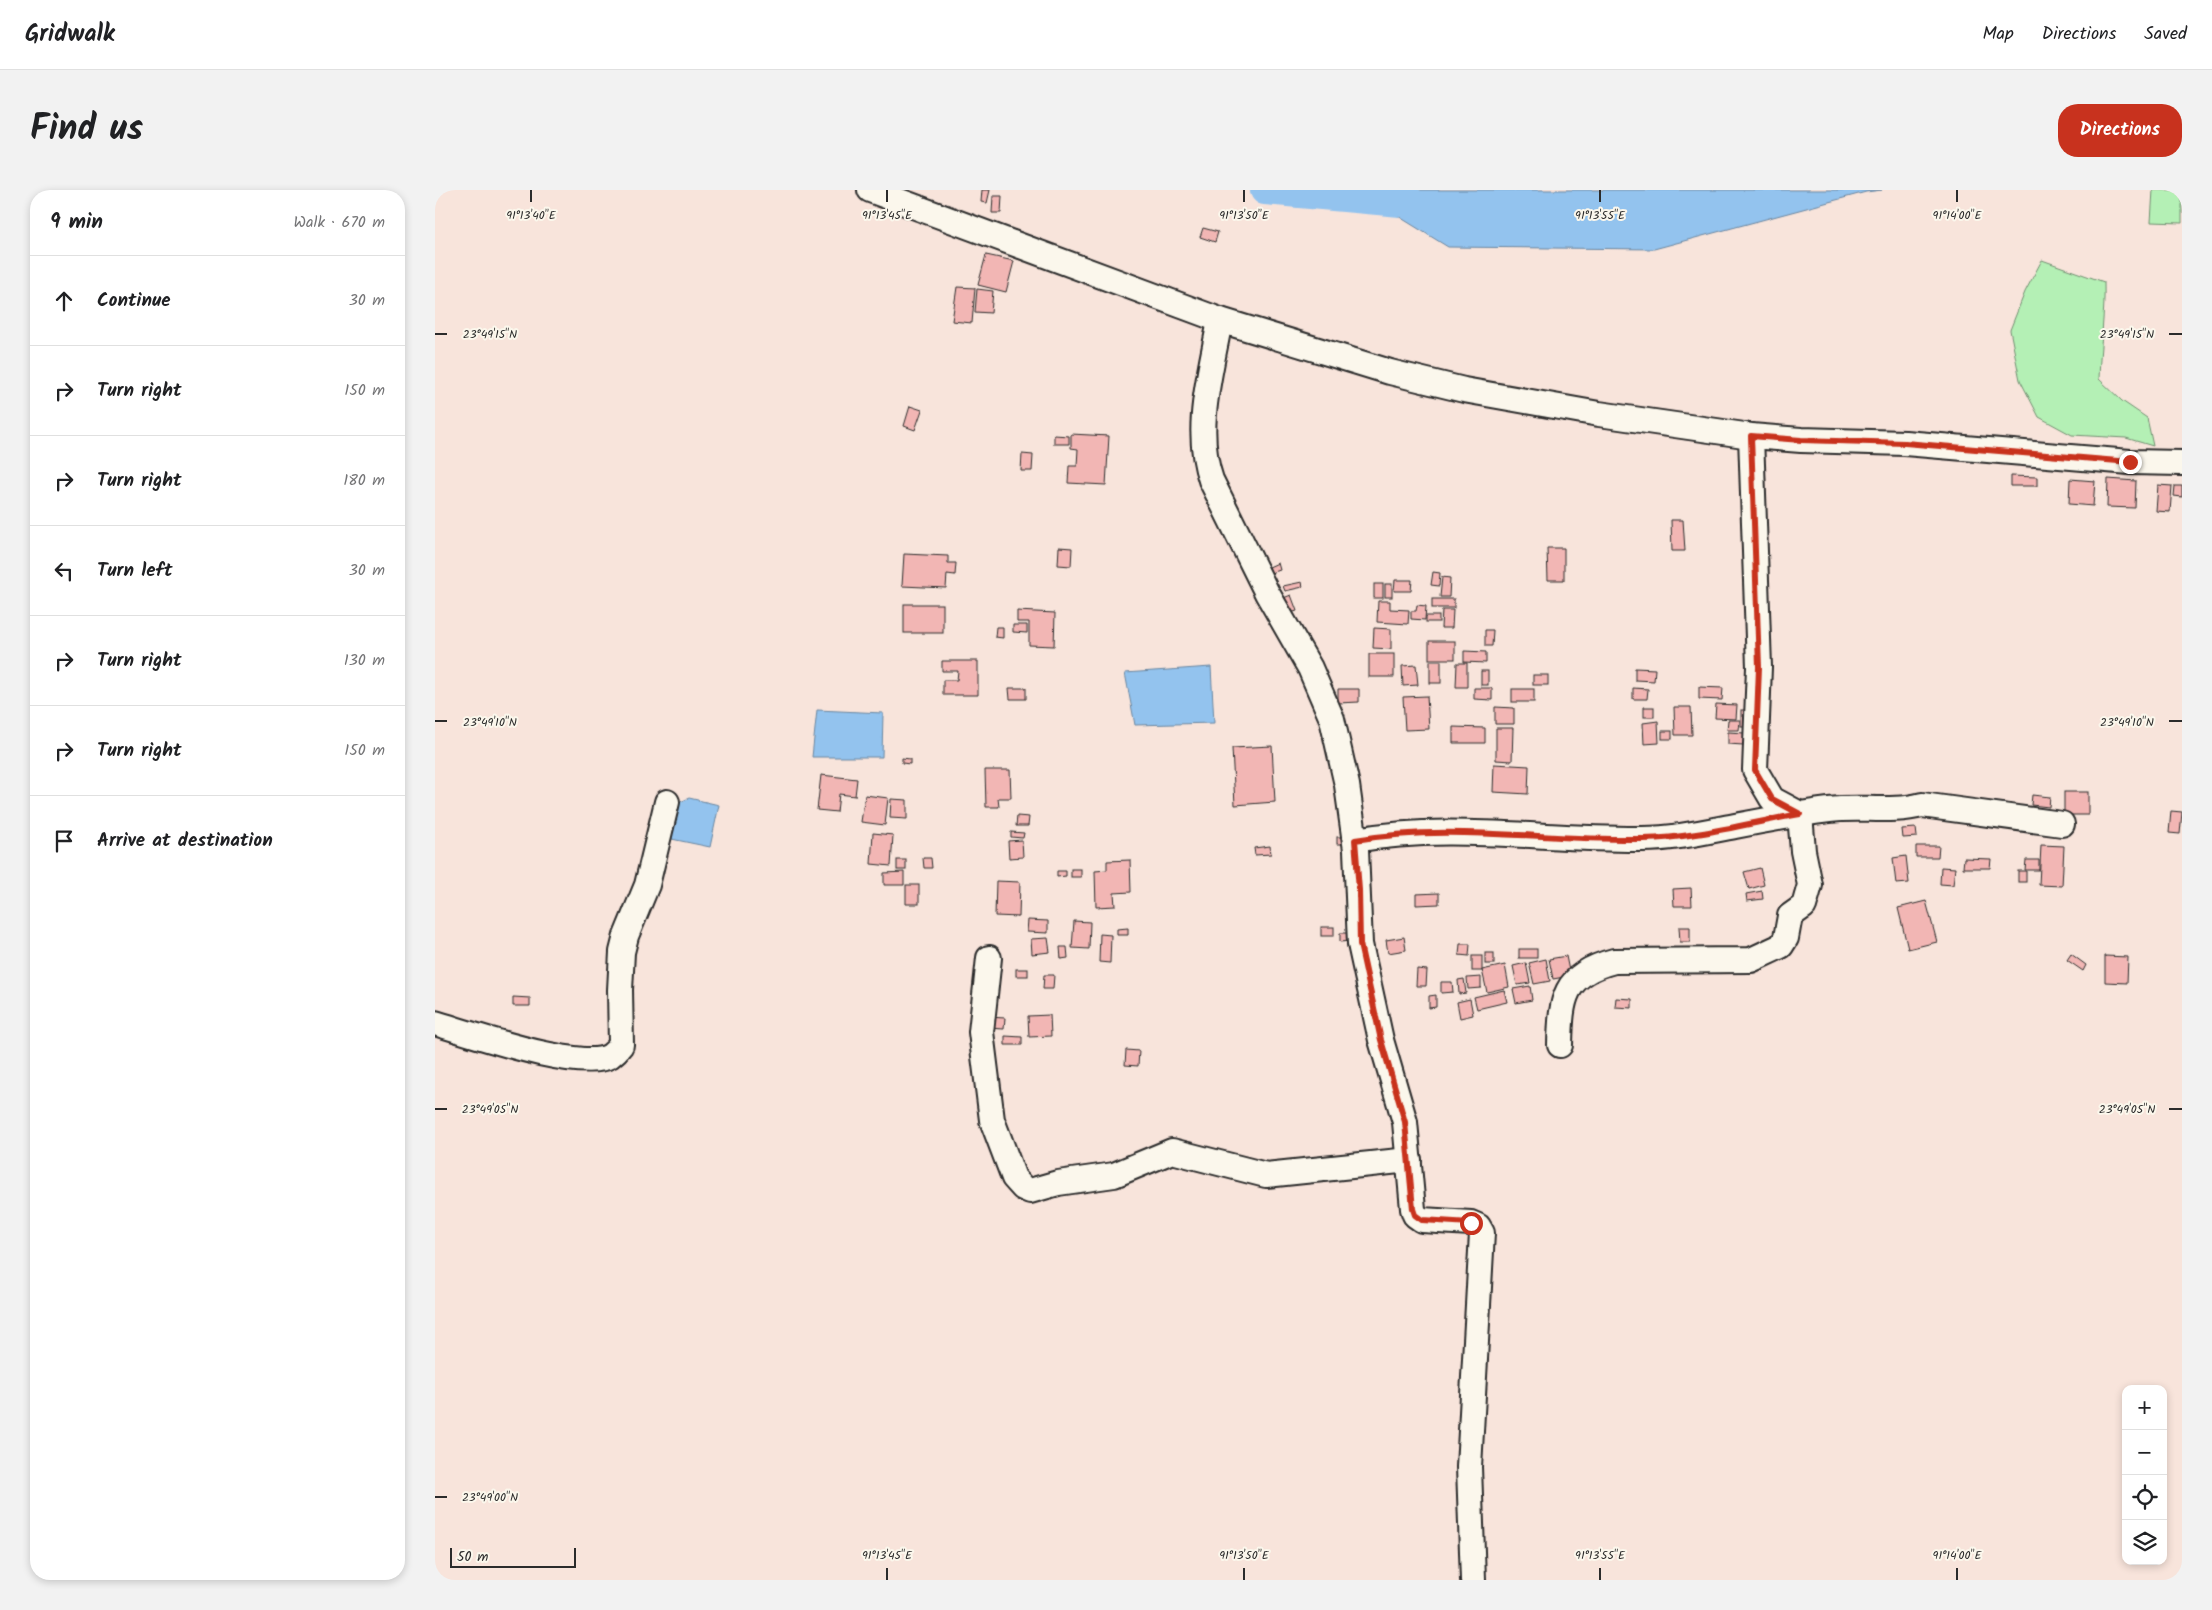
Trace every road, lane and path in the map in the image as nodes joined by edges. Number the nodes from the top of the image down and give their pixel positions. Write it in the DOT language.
graph roads {
  1 [pos="870,190"];
  2 [pos="1220,320"];
  3 [pos="1751,436"];
  4 [pos="2182,463"];
  5 [pos="667,802"];
  6 [pos="1800,814"];
  7 [pos="2062,824"];
  8 [pos="1355,840"];
  9 [pos="989,958"];
  10 [pos="435,1023"];
  11 [pos="1560,1045"];
  12 [pos="1409,1160"];
  13 [pos="1473,1580"];
  1 -- 2 [label="street"];
  2 -- 3 [label="street"];
  2 -- 8 [label="street"];
  3 -- 4 [label="street"];
  3 -- 6 [label="street"];
  5 -- 10 [label="street"];
  6 -- 7 [label="street"];
  6 -- 8 [label="street"];
  6 -- 11 [label="street"];
  8 -- 12 [label="street"];
  9 -- 12 [label="street"];
  12 -- 13 [label="street"];
}
